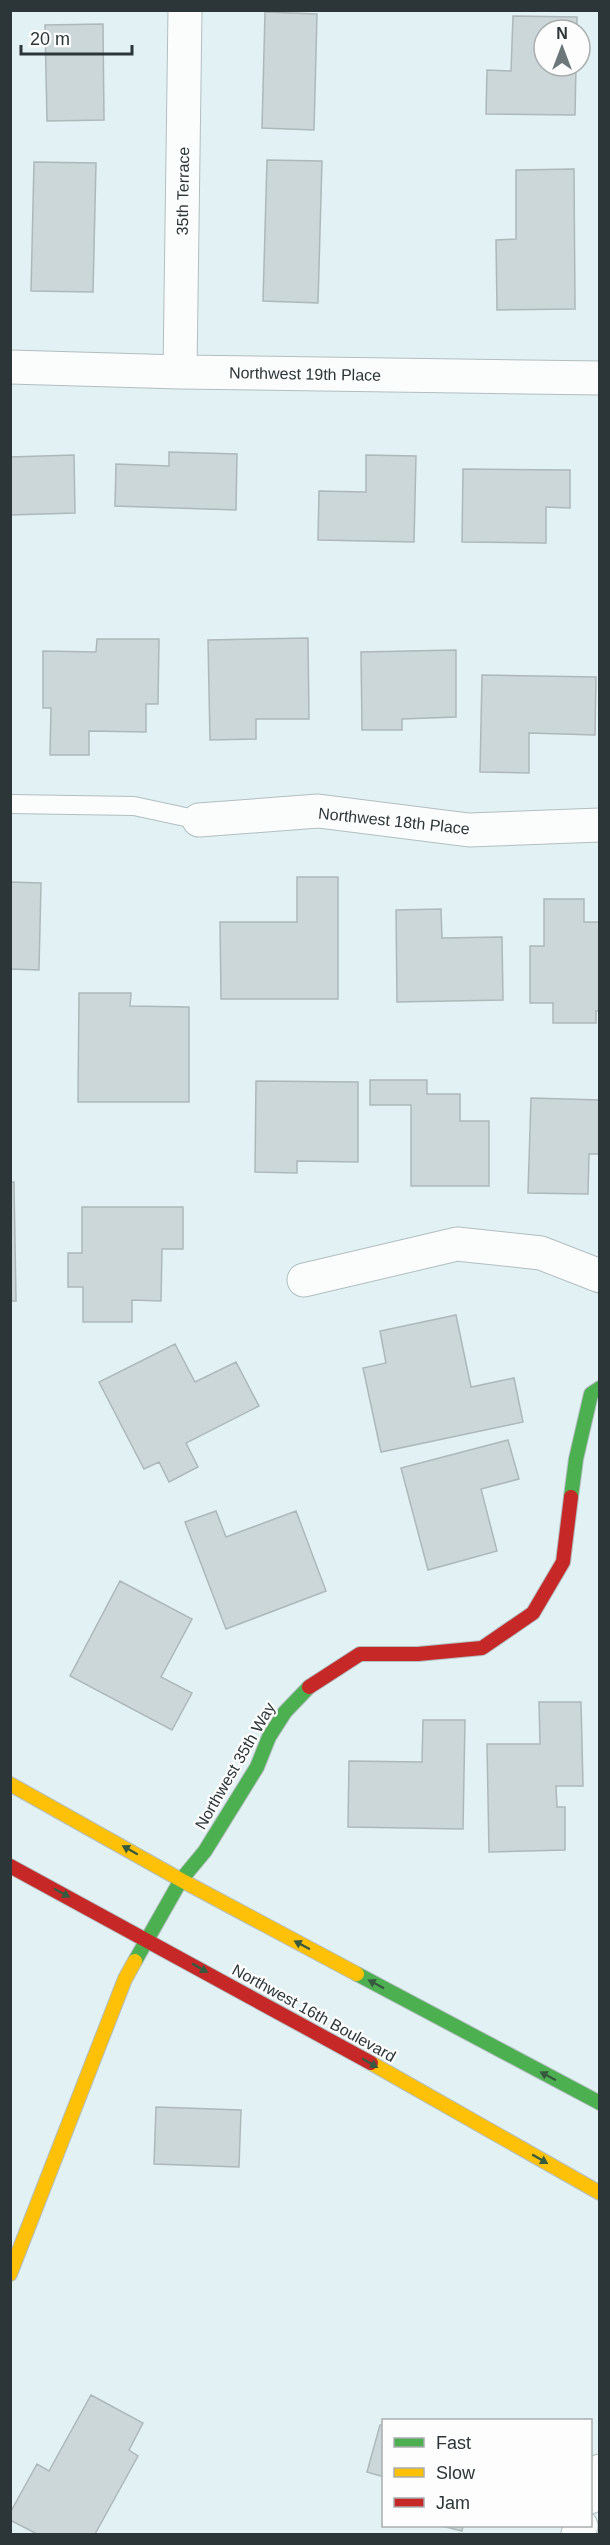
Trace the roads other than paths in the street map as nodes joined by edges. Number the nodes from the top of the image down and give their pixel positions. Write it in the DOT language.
graph roads {
  1 [pos="185,10"];
  2 [pos="10,367"];
  3 [pos="180,372"];
  4 [pos="600,378"];
  5 [pos="10,804"];
  6 [pos="199,820"];
  7 [pos="600,825"];
  8 [pos="600,1276"];
  9 [pos="304,1280"];
  10 [pos="600,1388"];
  11 [pos="10,1784"];
  12 [pos="10,1866"];
  13 [pos="181,1880"];
  14 [pos="149,1939"];
  15 [pos="600,2103"];
  16 [pos="600,2193"];
  17 [pos="10,2274"];
  18 [pos="600,2471"];
  19 [pos="592,2494"];
  1 -- 3 [label="street, 35th Terrace"];
  2 -- 3 [label="street, Northwest 19th Place"];
  3 -- 4 [label="street, Northwest 19th Place"];
  5 -- 6 [label="lane, Northwest 18th Place"];
  6 -- 7 [label="street, Northwest 18th Place"];
  8 -- 9 [label="street"];
  10 -- 13 [label="main road, Northwest 35th Way"];
  13 -- 11 [label="main road, one-way"];
  12 -- 14 [label="main road, Northwest 16th Boulevard, one-way"];
  13 -- 14 [label="main road, Northwest 35th Way"];
  15 -- 13 [label="main road, one-way"];
  14 -- 16 [label="main road, Northwest 16th Boulevard, one-way"];
  14 -- 17 [label="main road, Northwest 35th Way"];
  18 -- 19 [label="street"];
}
